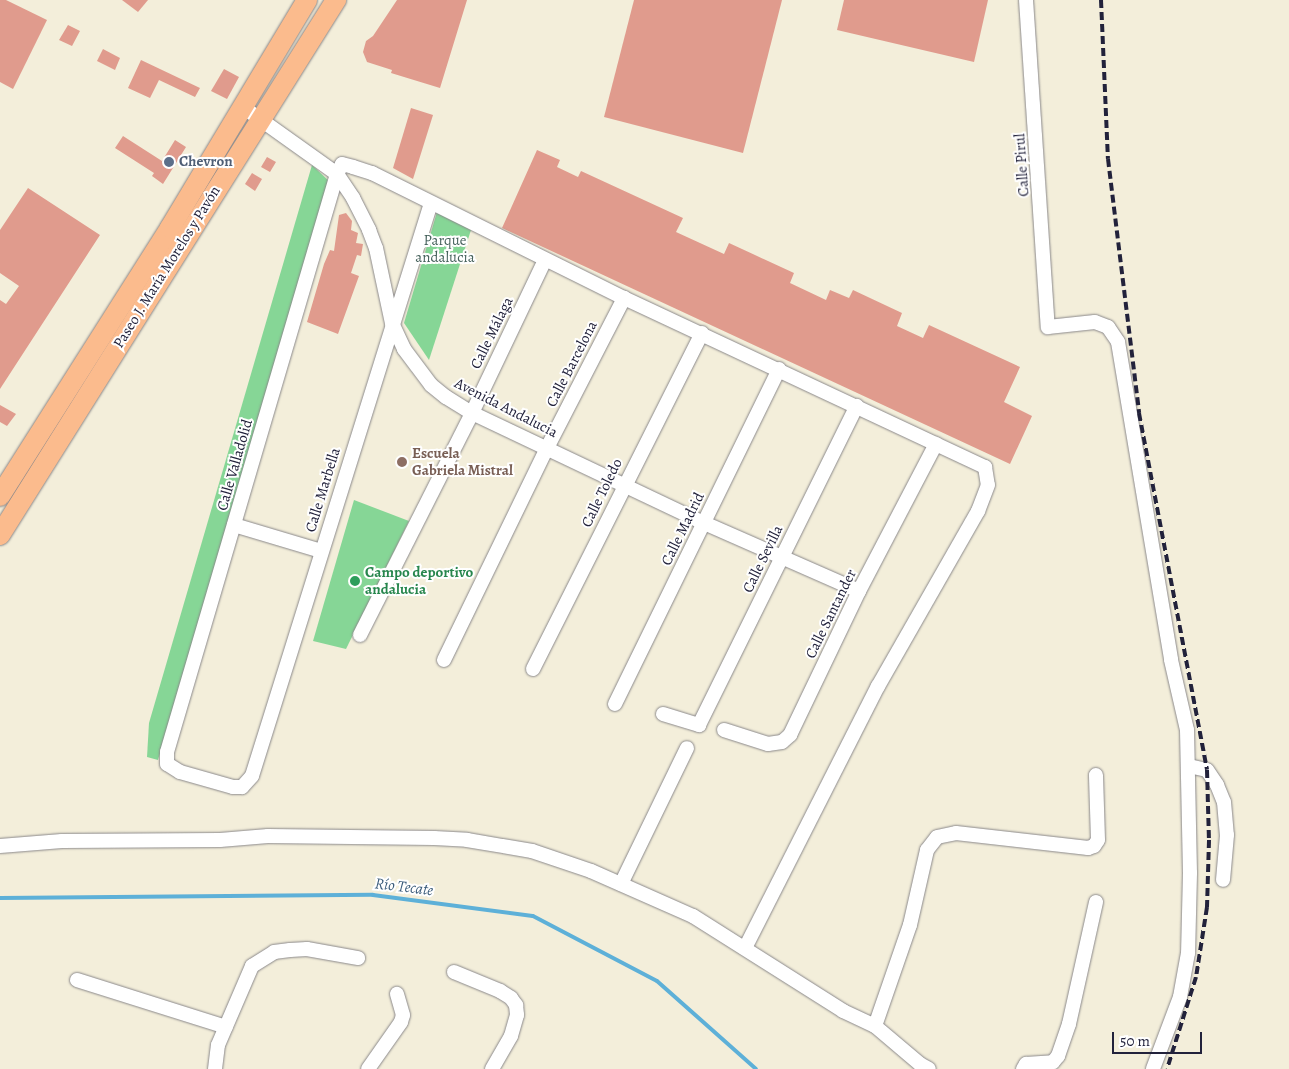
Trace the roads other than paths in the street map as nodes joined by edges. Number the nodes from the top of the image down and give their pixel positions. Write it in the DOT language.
graph roads {
  1 [pos="307,0"];
  2 [pos="336,0"];
  3 [pos="1026,0"];
  4 [pos="243,107"];
  5 [pos="260,118"];
  6 [pos="337,174"];
  7 [pos="431,203"];
  8 [pos="546,260"];
  9 [pos="624,298"];
  10 [pos="392,323"];
  11 [pos="702,333"];
  12 [pos="779,369"];
  13 [pos="857,406"];
  14 [pos="472,413"];
  15 [pos="936,444"];
  16 [pos="547,448"];
  17 [pos="624,484"];
  18 [pos="0,496"];
  19 [pos="704,522"];
  20 [pos="234,524"];
  21 [pos="0,535"];
  22 [pos="321,551"];
  23 [pos="782,557"];
  24 [pos="858,592"];
  25 [pos="360,635"];
  26 [pos="444,660"];
  27 [pos="533,670"];
  28 [pos="615,704"];
  29 [pos="663,714"];
  30 [pos="724,730"];
  31 [pos="687,748"];
  32 [pos="1189,766"];
  33 [pos="1096,775"];
  34 [pos="245,785"];
  35 [pos="0,846"];
  36 [pos="1223,880"];
  37 [pos="621,884"];
  38 [pos="1096,902"];
  39 [pos="745,948"];
  40 [pos="358,958"];
  41 [pos="454,972"];
  42 [pos="77,980"];
  43 [pos="397,994"];
  44 [pos="874,1026"];
  45 [pos="226,1027"];
  46 [pos="215,1069"];
  47 [pos="368,1069"];
  48 [pos="492,1069"];
  49 [pos="929,1069"];
  50 [pos="1023,1069"];
  51 [pos="1153,1069"];
  1 -- 4 [label="highway, Paseo J. María Morelos y Pavón"];
  2 -- 5 [label="highway, Paseo J. María Morelos y Pavón"];
  3 -- 32 [label="street, Calle Pirul"];
  4 -- 5 [label="street, Avenida Andalucia"];
  4 -- 18 [label="highway, Paseo J. María Morelos y Pavón"];
  5 -- 6 [label="street, Avenida Andalucia"];
  5 -- 21 [label="highway, Paseo J. María Morelos y Pavón"];
  6 -- 7 [label="street"];
  6 -- 10 [label="street, Avenida Andalucia"];
  6 -- 20 [label="street, Calle Valladolid"];
  7 -- 8 [label="street"];
  7 -- 10 [label="street, Calle Marbella"];
  8 -- 9 [label="street"];
  8 -- 14 [label="street, Calle Málaga"];
  9 -- 11 [label="street"];
  9 -- 16 [label="street, Calle Barcelona"];
  10 -- 14 [label="street, Avenida Andalucia"];
  10 -- 22 [label="street, Calle Marbella"];
  11 -- 12 [label="street"];
  11 -- 17 [label="street, Calle Toledo"];
  12 -- 13 [label="street"];
  12 -- 19 [label="street, Calle Madrid"];
  13 -- 15 [label="street"];
  13 -- 23 [label="street, Calle Sevilla"];
  14 -- 16 [label="street, Avenida Andalucia"];
  14 -- 25 [label="street, Calle Málaga"];
  15 -- 24 [label="street, Calle Santander"];
  15 -- 39 [label="street"];
  16 -- 17 [label="street, Avenida Andalucia"];
  16 -- 26 [label="street, Calle Barcelona"];
  17 -- 19 [label="street, Avenida Andalucia"];
  17 -- 27 [label="street, Calle Toledo"];
  19 -- 23 [label="street, Avenida Andalucia"];
  19 -- 28 [label="street, Calle Madrid"];
  20 -- 22 [label="street"];
  20 -- 34 [label="street, Calle Valladolid"];
  22 -- 34 [label="street, Calle Marbella"];
  23 -- 24 [label="street, Avenida Andalucia"];
  23 -- 29 [label="street, Calle Sevilla"];
  24 -- 30 [label="street, Calle Santander"];
  31 -- 37 [label="street"];
  32 -- 36 [label="street"];
  32 -- 51 [label="street"];
  33 -- 44 [label="street"];
  35 -- 37 [label="street"];
  37 -- 39 [label="street"];
  38 -- 50 [label="street"];
  39 -- 44 [label="street"];
  40 -- 45 [label="street"];
  41 -- 48 [label="street"];
  42 -- 45 [label="street"];
  43 -- 47 [label="street"];
  44 -- 49 [label="street"];
  45 -- 46 [label="street"];
}
